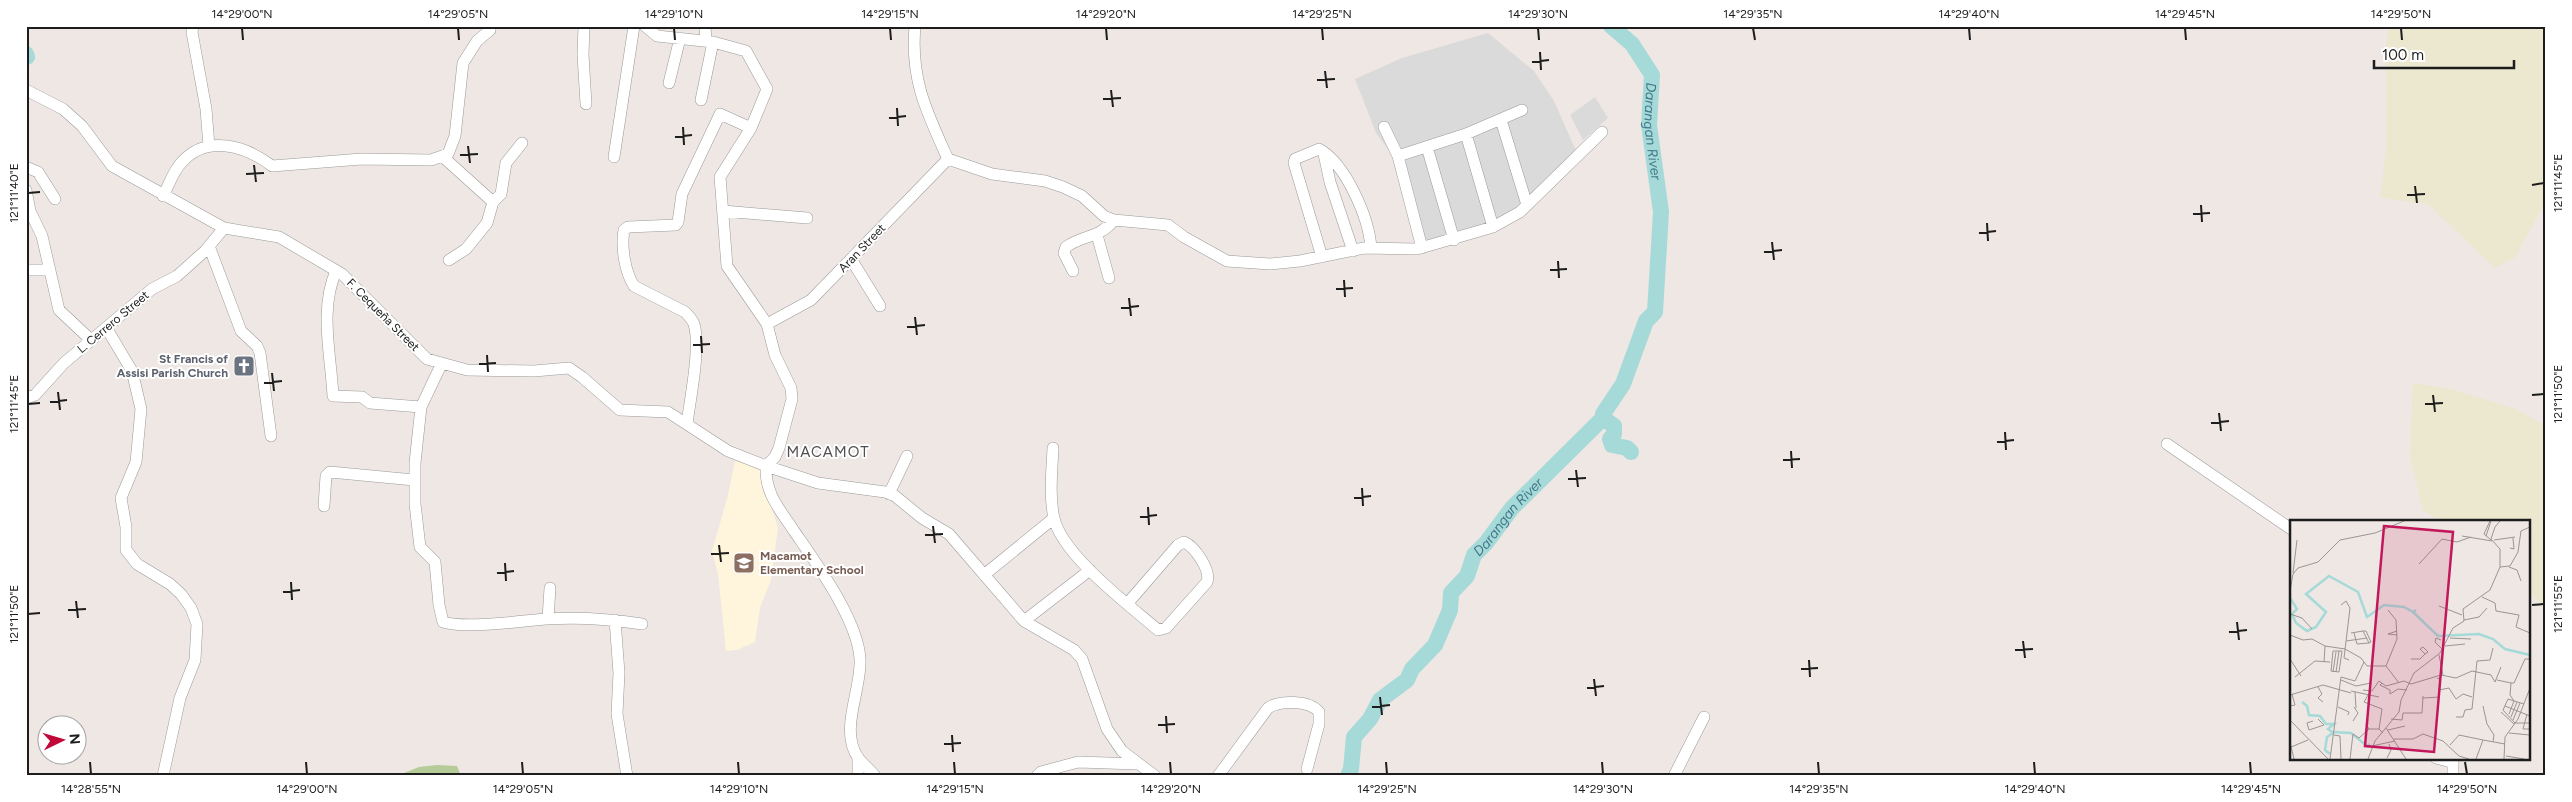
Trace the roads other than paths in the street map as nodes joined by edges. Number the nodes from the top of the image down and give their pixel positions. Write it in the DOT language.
graph roads {
  1 [pos="193,26"];
  2 [pos="490,26"];
  3 [pos="584,26"];
  4 [pos="634,26"];
  5 [pos="644,26"];
  6 [pos="705,26"];
  7 [pos="915,26"];
  8 [pos="680,38"];
  9 [pos="710,42"];
  10 [pos="669,84"];
  11 [pos="26,90"];
  12 [pos="701,100"];
  13 [pos="586,104"];
  14 [pos="1522,110"];
  15 [pos="1501,120"];
  16 [pos="1384,127"];
  17 [pos="750,128"];
  18 [pos="1602,132"];
  19 [pos="1466,134"];
  20 [pos="522,143"];
  21 [pos="210,146"];
  22 [pos="1427,147"];
  23 [pos="1323,151"];
  24 [pos="442,156"];
  25 [pos="1398,156"];
  26 [pos="614,157"];
  27 [pos="948,160"];
  28 [pos="26,167"];
  29 [pos="26,190"];
  30 [pos="163,196"];
  31 [pos="55,199"];
  32 [pos="493,202"];
  33 [pos="1528,205"];
  34 [pos="723,211"];
  35 [pos="807,218"];
  36 [pos="1114,220"];
  37 [pos="1493,227"];
  38 [pos="224,228"];
  39 [pos="1097,235"];
  40 [pos="1454,240"];
  41 [pos="209,246"];
  42 [pos="1371,248"];
  43 [pos="1422,248"];
  44 [pos="1353,250"];
  45 [pos="1322,257"];
  46 [pos="851,258"];
  47 [pos="449,260"];
  48 [pos="26,270"];
  49 [pos="50,270"];
  50 [pos="336,271"];
  51 [pos="1073,271"];
  52 [pos="1109,278"];
  53 [pos="880,306"];
  54 [pos="767,324"];
  55 [pos="107,329"];
  56 [pos="92,340"];
  57 [pos="442,363"];
  58 [pos="26,398"];
  59 [pos="421,406"];
  60 [pos="687,424"];
  61 [pos="271,436"];
  62 [pos="2166,444"];
  63 [pos="1053,448"];
  64 [pos="907,456"];
  65 [pos="766,466"];
  66 [pos="414,480"];
  67 [pos="889,494"];
  68 [pos="324,506"];
  69 [pos="1054,518"];
  70 [pos="2290,528"];
  71 [pos="1090,570"];
  72 [pos="984,575"];
  73 [pos="550,588"];
  74 [pos="1127,604"];
  75 [pos="548,619"];
  76 [pos="615,620"];
  77 [pos="1024,621"];
  78 [pos="642,624"];
  79 [pos="1704,717"];
  80 [pos="858,758"];
  81 [pos="2452,760"];
  82 [pos="1078,762"];
  83 [pos="1137,764"];
  84 [pos="1307,769"];
  85 [pos="163,776"];
  86 [pos="627,776"];
  87 [pos="858,776"];
  88 [pos="875,776"];
  89 [pos="1037,776"];
  90 [pos="1066,776"];
  91 [pos="1155,776"];
  92 [pos="1218,776"];
  93 [pos="1674,776"];
  94 [pos="2453,776"];
  1 -- 21 [label="street"];
  2 -- 24 [label="street"];
  3 -- 13 [label="street"];
  4 -- 26 [label="street"];
  5 -- 8 [label="street"];
  6 -- 9 [label="street"];
  7 -- 27 [label="street"];
  8 -- 9 [label="street"];
  8 -- 10 [label="street"];
  9 -- 12 [label="street"];
  9 -- 17 [label="street"];
  11 -- 30 [label="street, F. Cequeña Street"];
  14 -- 15 [label="street"];
  15 -- 19 [label="street"];
  15 -- 33 [label="street"];
  16 -- 25 [label="street"];
  17 -- 34 [label="street"];
  17 -- 60 [label="street"];
  18 -- 33 [label="street"];
  19 -- 22 [label="street"];
  19 -- 37 [label="street"];
  20 -- 32 [label="street"];
  21 -- 24 [label="street"];
  21 -- 30 [label="street"];
  22 -- 25 [label="street"];
  22 -- 40 [label="street"];
  23 -- 42 [label="street"];
  23 -- 44 [label="street"];
  23 -- 45 [label="street"];
  24 -- 32 [label="street"];
  25 -- 43 [label="street"];
  27 -- 36 [label="street"];
  27 -- 46 [label="street, Aran Street"];
  28 -- 31 [label="street"];
  29 -- 49 [label="street"];
  30 -- 38 [label="street, F. Cequeña Street"];
  32 -- 47 [label="street"];
  33 -- 37 [label="street"];
  34 -- 35 [label="street"];
  34 -- 54 [label="street"];
  36 -- 39 [label="street"];
  36 -- 45 [label="street"];
  37 -- 40 [label="street"];
  38 -- 41 [label="street, L. Cerrero Street"];
  38 -- 50 [label="street, F. Cequeña Street"];
  39 -- 51 [label="street"];
  39 -- 52 [label="street"];
  40 -- 43 [label="street"];
  41 -- 55 [label="street, L. Cerrero Street"];
  41 -- 61 [label="street"];
  42 -- 43 [label="street"];
  42 -- 44 [label="street"];
  44 -- 45 [label="street"];
  46 -- 53 [label="street"];
  46 -- 54 [label="street, Aran Street"];
  48 -- 49 [label="street"];
  49 -- 56 [label="street"];
  50 -- 57 [label="street, F. Cequeña Street"];
  50 -- 59 [label="street"];
  54 -- 65 [label="street"];
  55 -- 56 [label="street, L. Cerrero Street"];
  55 -- 85 [label="street"];
  56 -- 58 [label="street, L. Cerrero Street"];
  57 -- 59 [label="street"];
  57 -- 60 [label="street, F. Cequeña Street"];
  59 -- 66 [label="street"];
  60 -- 65 [label="street, F. Cequeña Street"];
  62 -- 70 [label="street"];
  63 -- 69 [label="street"];
  64 -- 67 [label="street"];
  65 -- 67 [label="street, F. Cequeña Street"];
  65 -- 80 [label="street"];
  66 -- 68 [label="street"];
  66 -- 75 [label="street"];
  67 -- 72 [label="street"];
  69 -- 71 [label="street"];
  69 -- 72 [label="street"];
  71 -- 74 [label="street"];
  71 -- 77 [label="street"];
  72 -- 77 [label="street"];
  73 -- 75 [label="street"];
  74 -- 74 [label="street"];
  75 -- 76 [label="street"];
  76 -- 78 [label="street"];
  76 -- 86 [label="street"];
  77 -- 83 [label="street"];
  79 -- 93 [label="street"];
  80 -- 87 [label="street"];
  80 -- 88 [label="street"];
  81 -- 94 [label="street"];
  82 -- 83 [label="street"];
  82 -- 89 [label="street"];
  82 -- 90 [label="street"];
  83 -- 91 [label="street"];
  84 -- 92 [label="street"];
}
